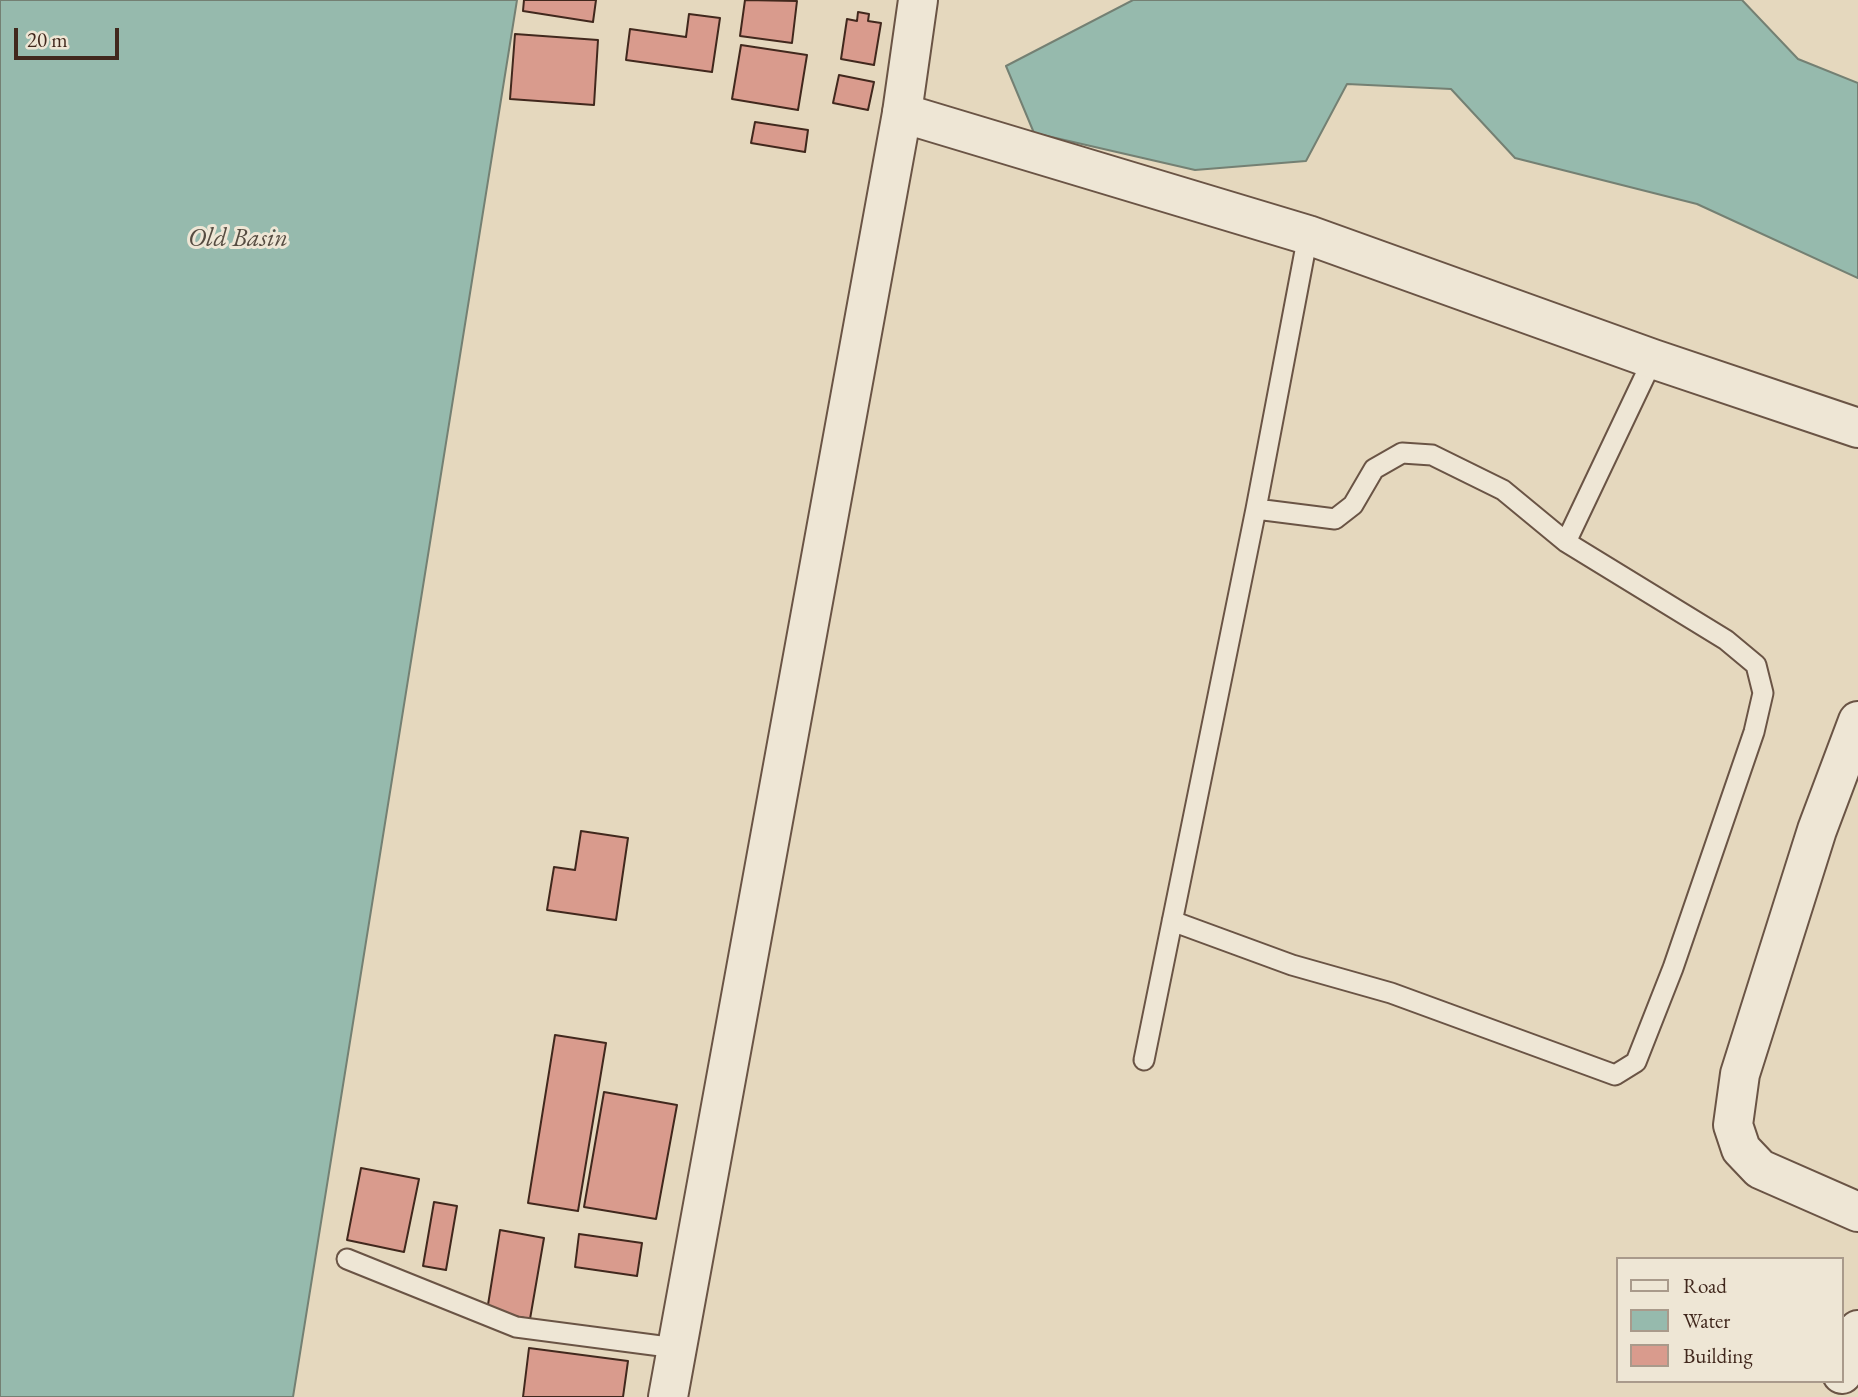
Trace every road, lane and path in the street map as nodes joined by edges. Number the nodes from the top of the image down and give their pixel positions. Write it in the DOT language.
graph roads {
  1 [pos="918,0"];
  2 [pos="902,113"];
  3 [pos="1308,235"];
  4 [pos="1653,359"];
  5 [pos="1858,428"];
  6 [pos="1256,509"];
  7 [pos="1566,542"];
  8 [pos="1858,721"];
  9 [pos="1172,921"];
  10 [pos="1144,1059"];
  11 [pos="1858,1212"];
  12 [pos="347,1259"];
  13 [pos="1858,1330"];
  14 [pos="676,1348"];
  15 [pos="1844,1368"];
  16 [pos="668,1397"];
  1 -- 2 [label="street"];
  2 -- 3 [label="street"];
  2 -- 14 [label="street"];
  3 -- 4 [label="street"];
  3 -- 6 [label="lane"];
  4 -- 5 [label="street"];
  4 -- 7 [label="lane"];
  6 -- 7 [label="lane"];
  6 -- 9 [label="lane"];
  7 -- 9 [label="lane"];
  8 -- 11 [label="street"];
  9 -- 10 [label="lane"];
  12 -- 14 [label="lane"];
  13 -- 15 [label="street"];
  14 -- 16 [label="street"];
}
